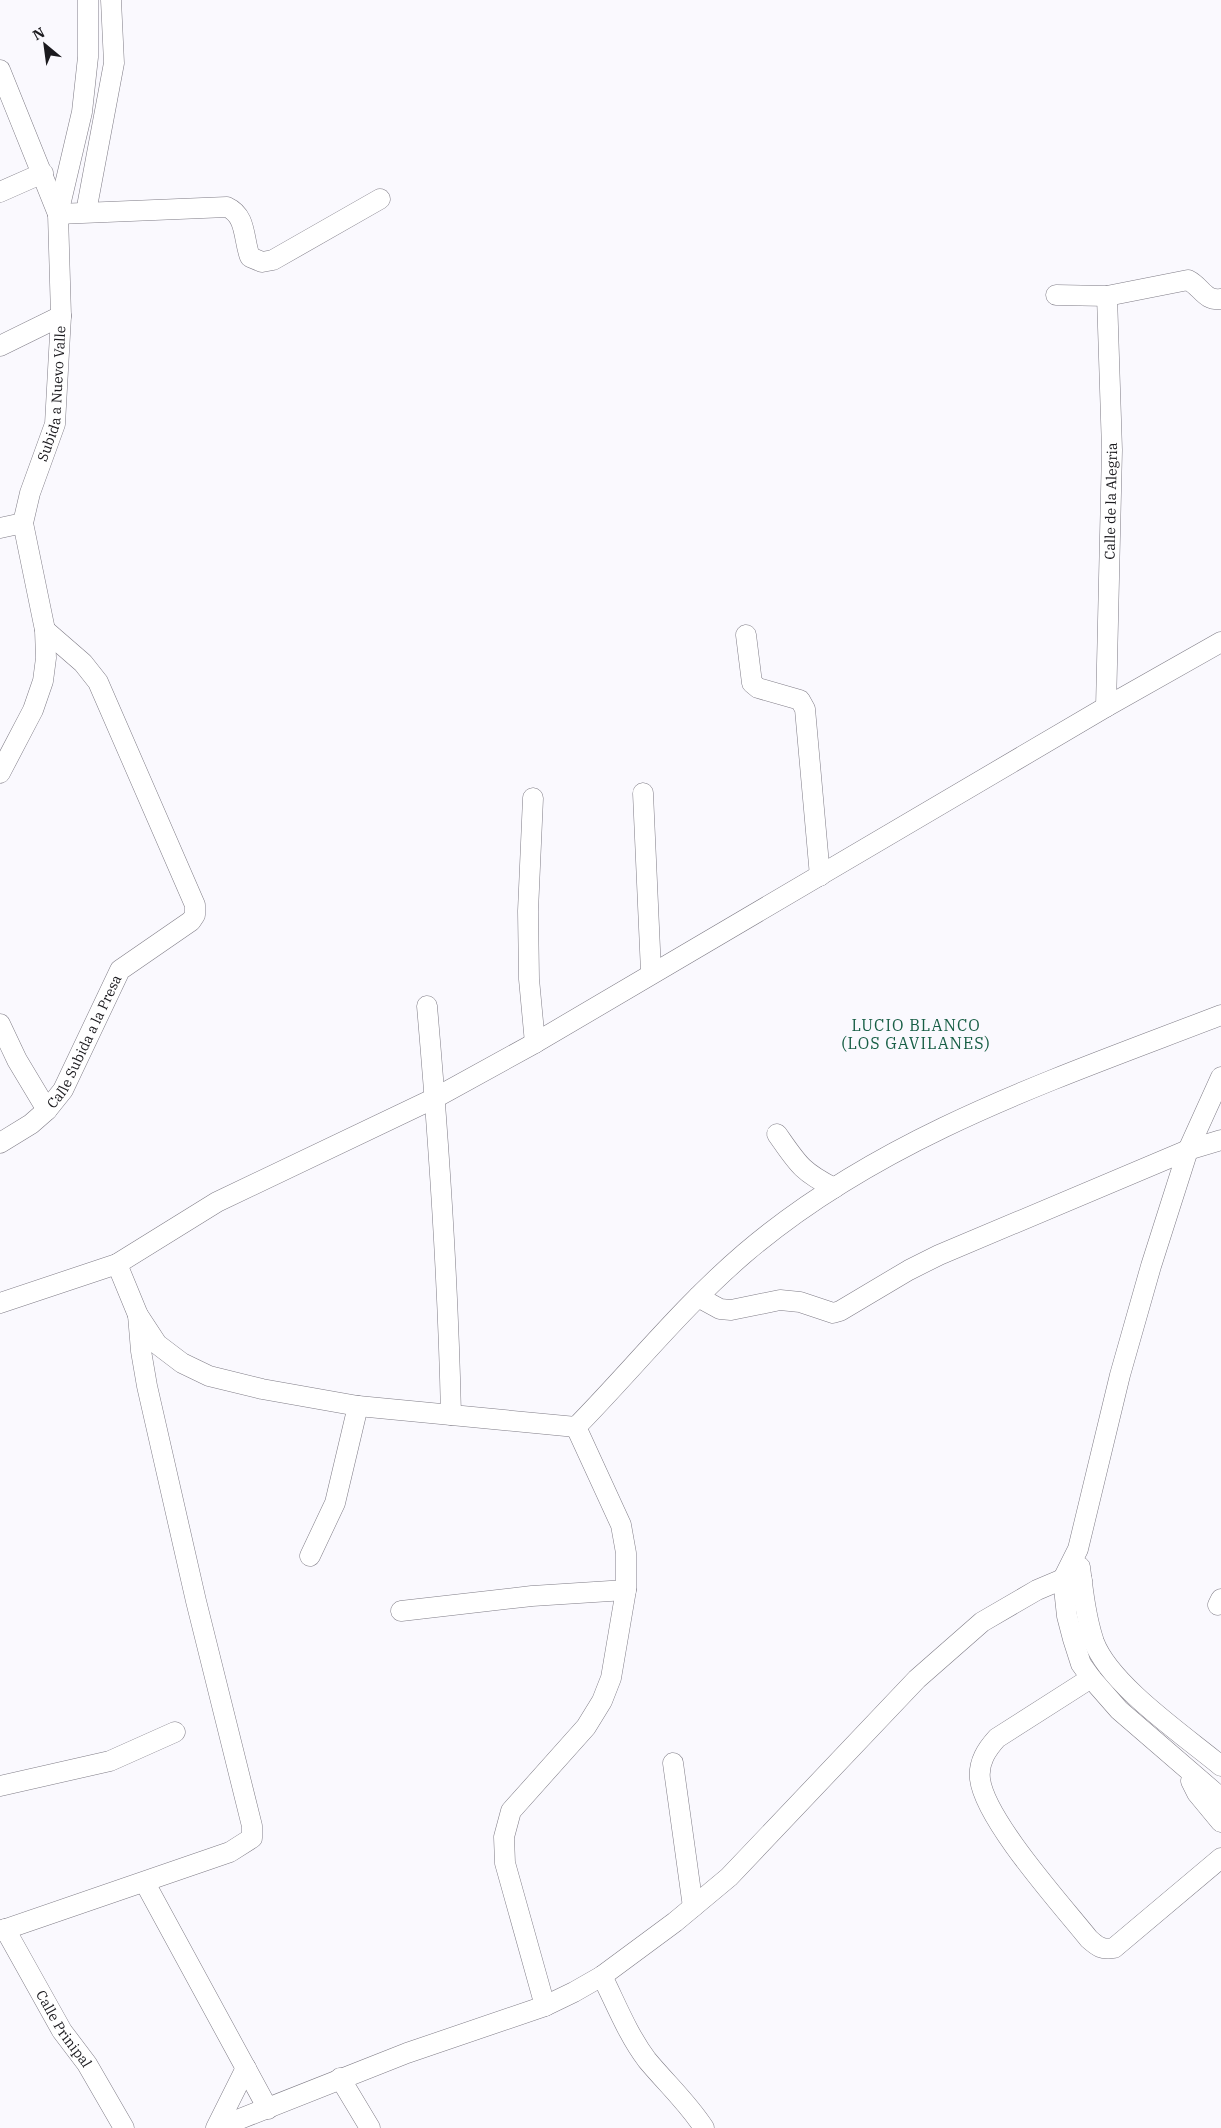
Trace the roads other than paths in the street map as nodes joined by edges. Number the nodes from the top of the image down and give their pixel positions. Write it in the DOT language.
graph roads {
  1 [pos="88,0"];
  2 [pos="111,0"];
  3 [pos="0,70"];
  4 [pos="43,173"];
  5 [pos="0,192"];
  6 [pos="380,198"];
  7 [pos="86,212"];
  8 [pos="58,214"];
  9 [pos="1056,295"];
  10 [pos="1107,296"];
  11 [pos="1221,299"];
  12 [pos="62,316"];
  13 [pos="0,346"];
  14 [pos="23,523"];
  15 [pos="0,528"];
  16 [pos="45,630"];
  17 [pos="746,635"];
  18 [pos="1221,642"];
  19 [pos="1106,706"];
  20 [pos="0,773"];
  21 [pos="643,793"];
  22 [pos="533,798"];
  23 [pos="820,876"];
  24 [pos="651,972"];
  25 [pos="427,1006"];
  26 [pos="1221,1015"];
  27 [pos="0,1024"];
  28 [pos="535,1043"];
  29 [pos="1221,1077"];
  30 [pos="435,1098"];
  31 [pos="48,1110"];
  32 [pos="777,1134"];
  33 [pos="1221,1140"];
  34 [pos="0,1143"];
  35 [pos="1188,1150"];
  36 [pos="834,1188"];
  37 [pos="117,1264"];
  38 [pos="698,1297"];
  39 [pos="0,1303"];
  40 [pos="138,1315"];
  41 [pos="358,1406"];
  42 [pos="451,1415"];
  43 [pos="576,1427"];
  44 [pos="310,1556"];
  45 [pos="1072,1580"];
  46 [pos="626,1590"];
  47 [pos="401,1611"];
  48 [pos="1091,1678"];
  49 [pos="175,1732"];
  50 [pos="673,1762"];
  51 [pos="1221,1766"];
  52 [pos="1184,1768"];
  53 [pos="0,1786"];
  54 [pos="1221,1798"];
  55 [pos="1221,1822"];
  56 [pos="1221,1858"];
  57 [pos="145,1883"];
  58 [pos="693,1907"];
  59 [pos="3,1930"];
  60 [pos="602,1976"];
  61 [pos="545,2006"];
  62 [pos="246,2068"];
  63 [pos="340,2078"];
  64 [pos="268,2109"];
  65 [pos="124,2128"];
  66 [pos="217,2128"];
  67 [pos="370,2128"];
  68 [pos="704,2128"];
  1 -- 8 [label="street, Subida a Nuevo Valle"];
  2 -- 7 [label="street"];
  3 -- 4 [label="street"];
  4 -- 5 [label="street"];
  4 -- 8 [label="street"];
  6 -- 7 [label="street"];
  7 -- 8 [label="street"];
  8 -- 12 [label="street, Subida a Nuevo Valle"];
  9 -- 10 [label="street"];
  10 -- 11 [label="street"];
  10 -- 19 [label="street, Calle de la Alegria"];
  12 -- 13 [label="street"];
  12 -- 14 [label="street, Subida a Nuevo Valle"];
  14 -- 15 [label="street"];
  14 -- 16 [label="street, Subida a Nuevo Valle"];
  16 -- 20 [label="street, Subida a Nuevo Valle"];
  16 -- 31 [label="street, Calle Subida a la Presa"];
  17 -- 23 [label="street"];
  18 -- 19 [label="street"];
  19 -- 23 [label="street"];
  21 -- 24 [label="street"];
  22 -- 28 [label="street"];
  23 -- 24 [label="street"];
  24 -- 28 [label="street"];
  25 -- 30 [label="street"];
  26 -- 36 [label="street"];
  27 -- 31 [label="street"];
  28 -- 30 [label="street"];
  29 -- 35 [label="street"];
  30 -- 37 [label="street"];
  30 -- 42 [label="street"];
  31 -- 34 [label="street, Calle Subida a la Presa"];
  32 -- 36 [label="street"];
  33 -- 35 [label="street"];
  35 -- 38 [label="street"];
  35 -- 45 [label="street"];
  36 -- 38 [label="street"];
  37 -- 39 [label="street"];
  37 -- 40 [label="street"];
  38 -- 43 [label="street"];
  40 -- 41 [label="street"];
  40 -- 57 [label="street"];
  41 -- 42 [label="street"];
  41 -- 44 [label="street"];
  42 -- 43 [label="street"];
  43 -- 46 [label="street"];
  45 -- 48 [label="street"];
  45 -- 51 [label="street"];
  45 -- 58 [label="street"];
  46 -- 47 [label="street"];
  46 -- 61 [label="street"];
  48 -- 52 [label="street"];
  48 -- 56 [label="street"];
  49 -- 53 [label="street"];
  50 -- 58 [label="street"];
  52 -- 54 [label="street"];
  52 -- 55 [label="street"];
  57 -- 59 [label="street"];
  57 -- 62 [label="street"];
  58 -- 60 [label="street"];
  59 -- 65 [label="street, Calle Prinipal"];
  60 -- 61 [label="street"];
  60 -- 68 [label="street"];
  61 -- 63 [label="street"];
  62 -- 64 [label="street"];
  62 -- 66 [label="street"];
  63 -- 64 [label="street"];
  63 -- 67 [label="street"];
  64 -- 66 [label="street"];
}
